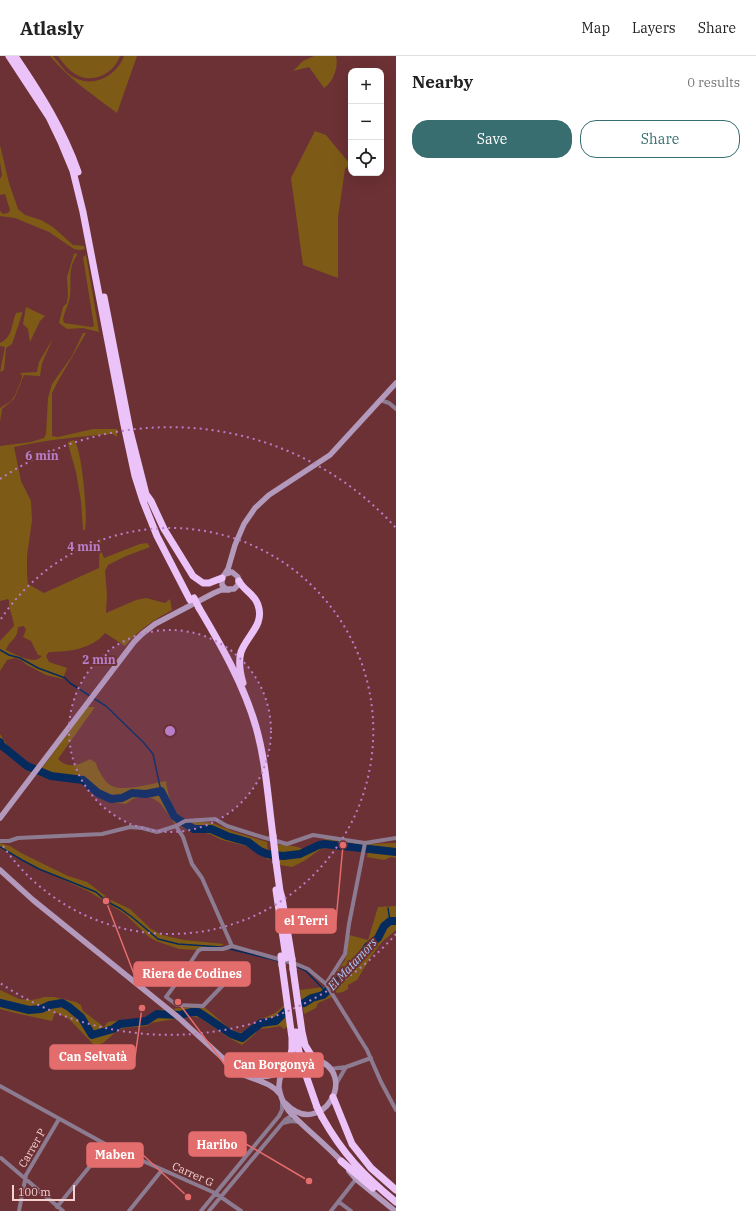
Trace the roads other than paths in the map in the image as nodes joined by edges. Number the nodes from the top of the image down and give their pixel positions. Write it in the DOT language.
graph roads {
  1 [pos="9,56"];
  2 [pos="14,56"];
  3 [pos="396,383"];
  4 [pos="380,400"];
  5 [pos="396,409"];
  6 [pos="146,494"];
  7 [pos="232,560"];
  8 [pos="235,573"];
  9 [pos="223,578"];
  10 [pos="239,581"];
  11 [pos="229,590"];
  12 [pos="214,593"];
  13 [pos="192,599"];
  14 [pos="197,609"];
  15 [pos="246,698"];
  16 [pos="0,818"];
  17 [pos="176,826"];
  18 [pos="271,835"];
  19 [pos="396,838"];
  20 [pos="0,841"];
  21 [pos="365,843"];
  22 [pos="274,862"];
  23 [pos="0,870"];
  24 [pos="0,875"];
  25 [pos="33,900"];
  26 [pos="232,946"];
  27 [pos="287,958"];
  28 [pos="288,967"];
  29 [pos="183,974"];
  30 [pos="326,986"];
  31 [pos="166,997"];
  32 [pos="161,1003"];
  33 [pos="188,1026"];
  34 [pos="313,1058"];
  35 [pos="371,1058"];
  36 [pos="286,1067"];
  37 [pos="346,1067"];
  38 [pos="330,1069"];
  39 [pos="336,1084"];
  40 [pos="0,1086"];
  41 [pos="333,1097"];
  42 [pos="282,1099"];
  43 [pos="396,1110"];
  44 [pos="295,1113"];
  45 [pos="323,1117"];
  46 [pos="59,1119"];
  47 [pos="300,1122"];
  48 [pos="281,1124"];
  49 [pos="107,1145"];
  50 [pos="1,1158"];
  51 [pos="341,1161"];
  52 [pos="162,1170"];
  53 [pos="26,1179"];
  54 [pos="356,1179"];
  55 [pos="396,1190"];
  56 [pos="215,1193"];
  57 [pos="220,1197"];
  58 [pos="396,1197"];
  59 [pos="339,1202"];
  60 [pos="396,1202"];
  61 [pos="57,1207"];
  62 [pos="396,1207"];
  63 [pos="20,1211"];
  64 [pos="62,1211"];
  65 [pos="129,1211"];
  66 [pos="201,1211"];
  67 [pos="209,1211"];
  68 [pos="242,1211"];
  69 [pos="331,1211"];
  70 [pos="351,1211"];
  71 [pos="395,1211"];
  1 -- 13 [label="highway"];
  2 -- 6 [label="highway"];
  3 -- 4 [label="main road"];
  4 -- 5 [label="street"];
  4 -- 7 [label="main road"];
  6 -- 9 [label="highway"];
  6 -- 13 [label="highway"];
  7 -- 8 [label="main road"];
  7 -- 9 [label="main road"];
  8 -- 9 [label="main road"];
  8 -- 10 [label="main road"];
  9 -- 11 [label="main road"];
  9 -- 12 [label="main road"];
  10 -- 11 [label="main road"];
  10 -- 15 [label="highway"];
  11 -- 12 [label="main road"];
  12 -- 16 [label="main road"];
  13 -- 14 [label="highway"];
  14 -- 15 [label="highway"];
  14 -- 18 [label="highway"];
  15 -- 18 [label="highway"];
  17 -- 20 [label="street"];
  17 -- 21 [label="street"];
  17 -- 26 [label="street"];
  18 -- 22 [label="highway"];
  19 -- 21 [label="street"];
  21 -- 30 [label="street"];
  22 -- 27 [label="highway"];
  22 -- 27 [label="highway"];
  23 -- 25 [label="main road"];
  24 -- 25 [label="main road"];
  25 -- 32 [label="main road"];
  26 -- 29 [label="street"];
  26 -- 30 [label="street"];
  27 -- 28 [label="highway"];
  28 -- 34 [label="highway"];
  28 -- 36 [label="highway"];
  28 -- 45 [label="highway, bridge"];
  29 -- 31 [label="street"];
  29 -- 31 [label="street"];
  30 -- 35 [label="street"];
  31 -- 32 [label="street"];
  32 -- 33 [label="main road"];
  33 -- 36 [label="main road"];
  33 -- 42 [label="main road"];
  34 -- 36 [label="main road"];
  34 -- 38 [label="main road"];
  35 -- 37 [label="street"];
  35 -- 43 [label="street"];
  36 -- 42 [label="main road"];
  37 -- 38 [label="street"];
  37 -- 39 [label="street"];
  38 -- 39 [label="main road"];
  39 -- 41 [label="main road"];
  40 -- 46 [label="street, Carrer G"];
  41 -- 44 [label="main road"];
  41 -- 55 [label="highway"];
  42 -- 44 [label="main road"];
  42 -- 56 [label="street"];
  44 -- 47 [label="main road"];
  44 -- 48 [label="street"];
  45 -- 58 [label="highway"];
  45 -- 60 [label="highway"];
  46 -- 49 [label="street, Carrer G"];
  46 -- 53 [label="street, Carrer P"];
  47 -- 48 [label="street"];
  47 -- 51 [label="main road"];
  48 -- 57 [label="street"];
  49 -- 52 [label="street, Carrer G"];
  49 -- 61 [label="street"];
  50 -- 53 [label="street"];
  51 -- 54 [label="main road"];
  51 -- 62 [label="highway"];
  52 -- 56 [label="street, Carrer G"];
  52 -- 65 [label="street"];
  53 -- 61 [label="street"];
  53 -- 63 [label="street, Carrer P"];
  54 -- 59 [label="street"];
  54 -- 71 [label="main road"];
  56 -- 57 [label="street, Carrer G"];
  56 -- 66 [label="street"];
  57 -- 67 [label="street"];
  57 -- 68 [label="street, Carrer G"];
  59 -- 69 [label="street"];
  59 -- 70 [label="street"];
  61 -- 64 [label="street"];
}
